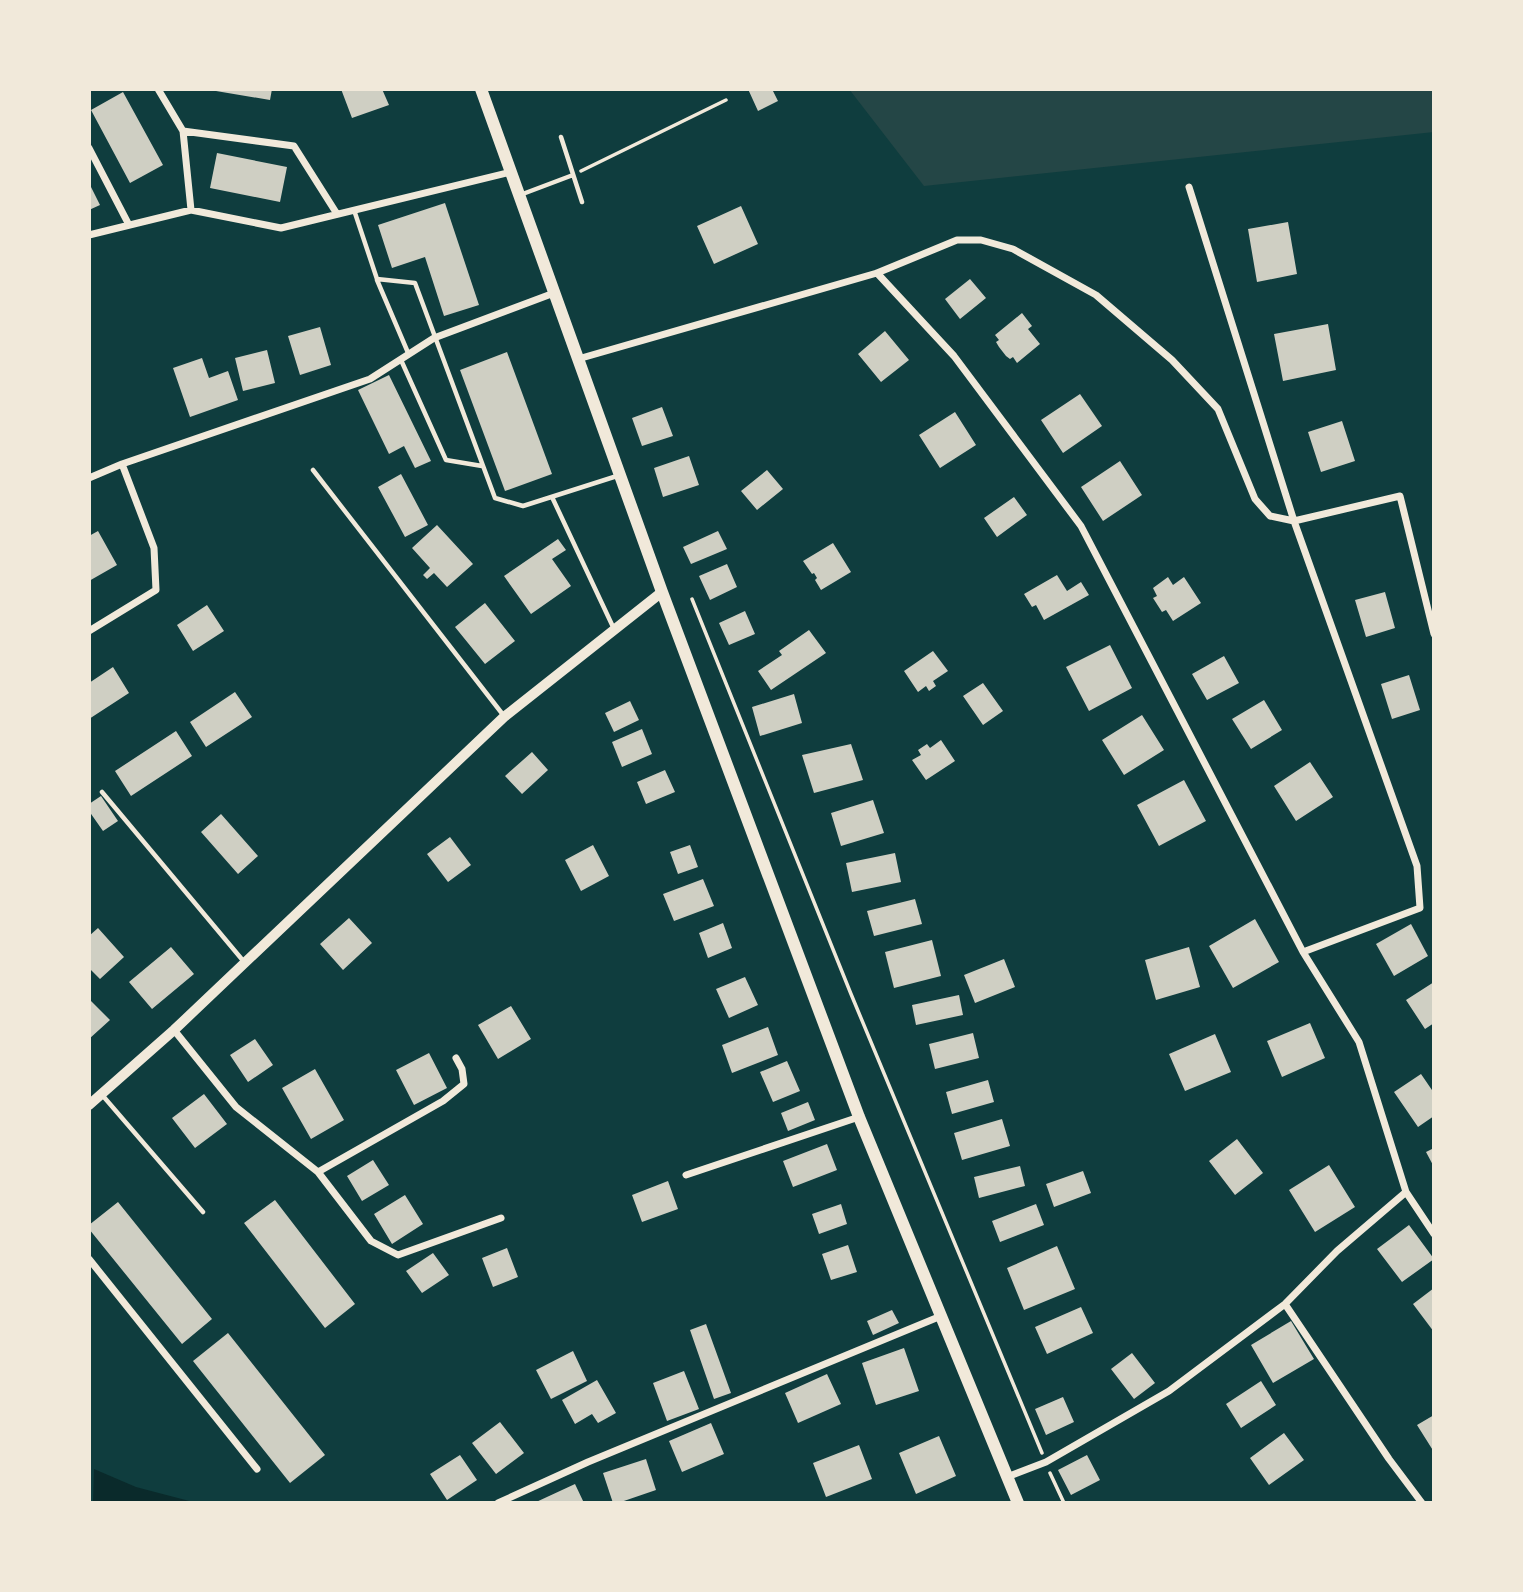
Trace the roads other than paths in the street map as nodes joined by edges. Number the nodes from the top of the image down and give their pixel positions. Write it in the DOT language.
graph roads {
  1 [pos="158,89"];
  2 [pos="481,89"];
  3 [pos="183,131"];
  4 [pos="561,137"];
  5 [pos="89,148"];
  6 [pos="511,172"];
  7 [pos="573,175"];
  8 [pos="1189,187"];
  9 [pos="519,195"];
  10 [pos="582,202"];
  11 [pos="191,210"];
  12 [pos="354,210"];
  13 [pos="337,214"];
  14 [pos="129,225"];
  15 [pos="89,235"];
  16 [pos="877,273"];
  17 [pos="377,279"];
  18 [pos="554,293"];
  19 [pos="434,338"];
  20 [pos="409,355"];
  21 [pos="578,359"];
  22 [pos="401,360"];
  23 [pos="122,464"];
  24 [pos="482,466"];
  25 [pos="313,470"];
  26 [pos="620,475"];
  27 [pos="89,478"];
  28 [pos="552,497"];
  29 [pos="1294,521"];
  30 [pos="662,592"];
  31 [pos="614,629"];
  32 [pos="89,631"];
  33 [pos="1434,634"];
  34 [pos="505,717"];
  35 [pos="102,792"];
  36 [pos="1303,951"];
  37 [pos="245,963"];
  38 [pos="174,1030"];
  39 [pos="456,1058"];
  40 [pos="102,1096"];
  41 [pos="89,1105"];
  42 [pos="859,1117"];
  43 [pos="318,1172"];
  44 [pos="687,1175"];
  45 [pos="1406,1192"];
  46 [pos="203,1212"];
  47 [pos="501,1218"];
  48 [pos="1434,1234"];
  49 [pos="89,1259"];
  50 [pos="1285,1304"];
  51 [pos="941,1316"];
  52 [pos="257,1469"];
  53 [pos="1007,1477"];
  54 [pos="498,1503"];
  55 [pos="1018,1503"];
  56 [pos="1422,1503"];
  1 -- 3 [label="street"];
  2 -- 6 [label="main road"];
  3 -- 11 [label="street"];
  3 -- 13 [label="street"];
  4 -- 7 [label="lane"];
  5 -- 14 [label="street"];
  6 -- 9 [label="main road"];
  6 -- 12 [label="street"];
  7 -- 9 [label="lane"];
  7 -- 10 [label="lane"];
  8 -- 29 [label="street"];
  9 -- 18 [label="main road"];
  11 -- 13 [label="street"];
  11 -- 14 [label="street"];
  12 -- 13 [label="street"];
  12 -- 17 [label="lane"];
  14 -- 15 [label="street"];
  16 -- 21 [label="street"];
  16 -- 29 [label="street"];
  16 -- 36 [label="street"];
  17 -- 19 [label="lane"];
  17 -- 20 [label="lane"];
  18 -- 19 [label="street"];
  18 -- 21 [label="main road"];
  19 -- 20 [label="street"];
  19 -- 24 [label="lane"];
  20 -- 22 [label="street"];
  21 -- 26 [label="main road"];
  22 -- 23 [label="street"];
  22 -- 24 [label="lane"];
  23 -- 27 [label="street"];
  23 -- 32 [label="street"];
  24 -- 28 [label="lane"];
  25 -- 34 [label="lane"];
  26 -- 28 [label="lane"];
  26 -- 30 [label="main road"];
  28 -- 31 [label="lane"];
  29 -- 33 [label="street"];
  29 -- 36 [label="street"];
  30 -- 31 [label="street"];
  30 -- 42 [label="main road"];
  31 -- 34 [label="street"];
  34 -- 37 [label="street"];
  35 -- 37 [label="lane"];
  36 -- 45 [label="street"];
  37 -- 38 [label="street"];
  38 -- 40 [label="street"];
  38 -- 43 [label="street"];
  39 -- 43 [label="street"];
  40 -- 41 [label="street"];
  40 -- 46 [label="lane"];
  42 -- 44 [label="street"];
  42 -- 51 [label="main road"];
  43 -- 47 [label="street"];
  45 -- 48 [label="street"];
  45 -- 50 [label="street"];
  49 -- 52 [label="street"];
  50 -- 53 [label="street"];
  50 -- 56 [label="street"];
  51 -- 53 [label="main road"];
  51 -- 54 [label="street"];
  53 -- 55 [label="main road"];
}
